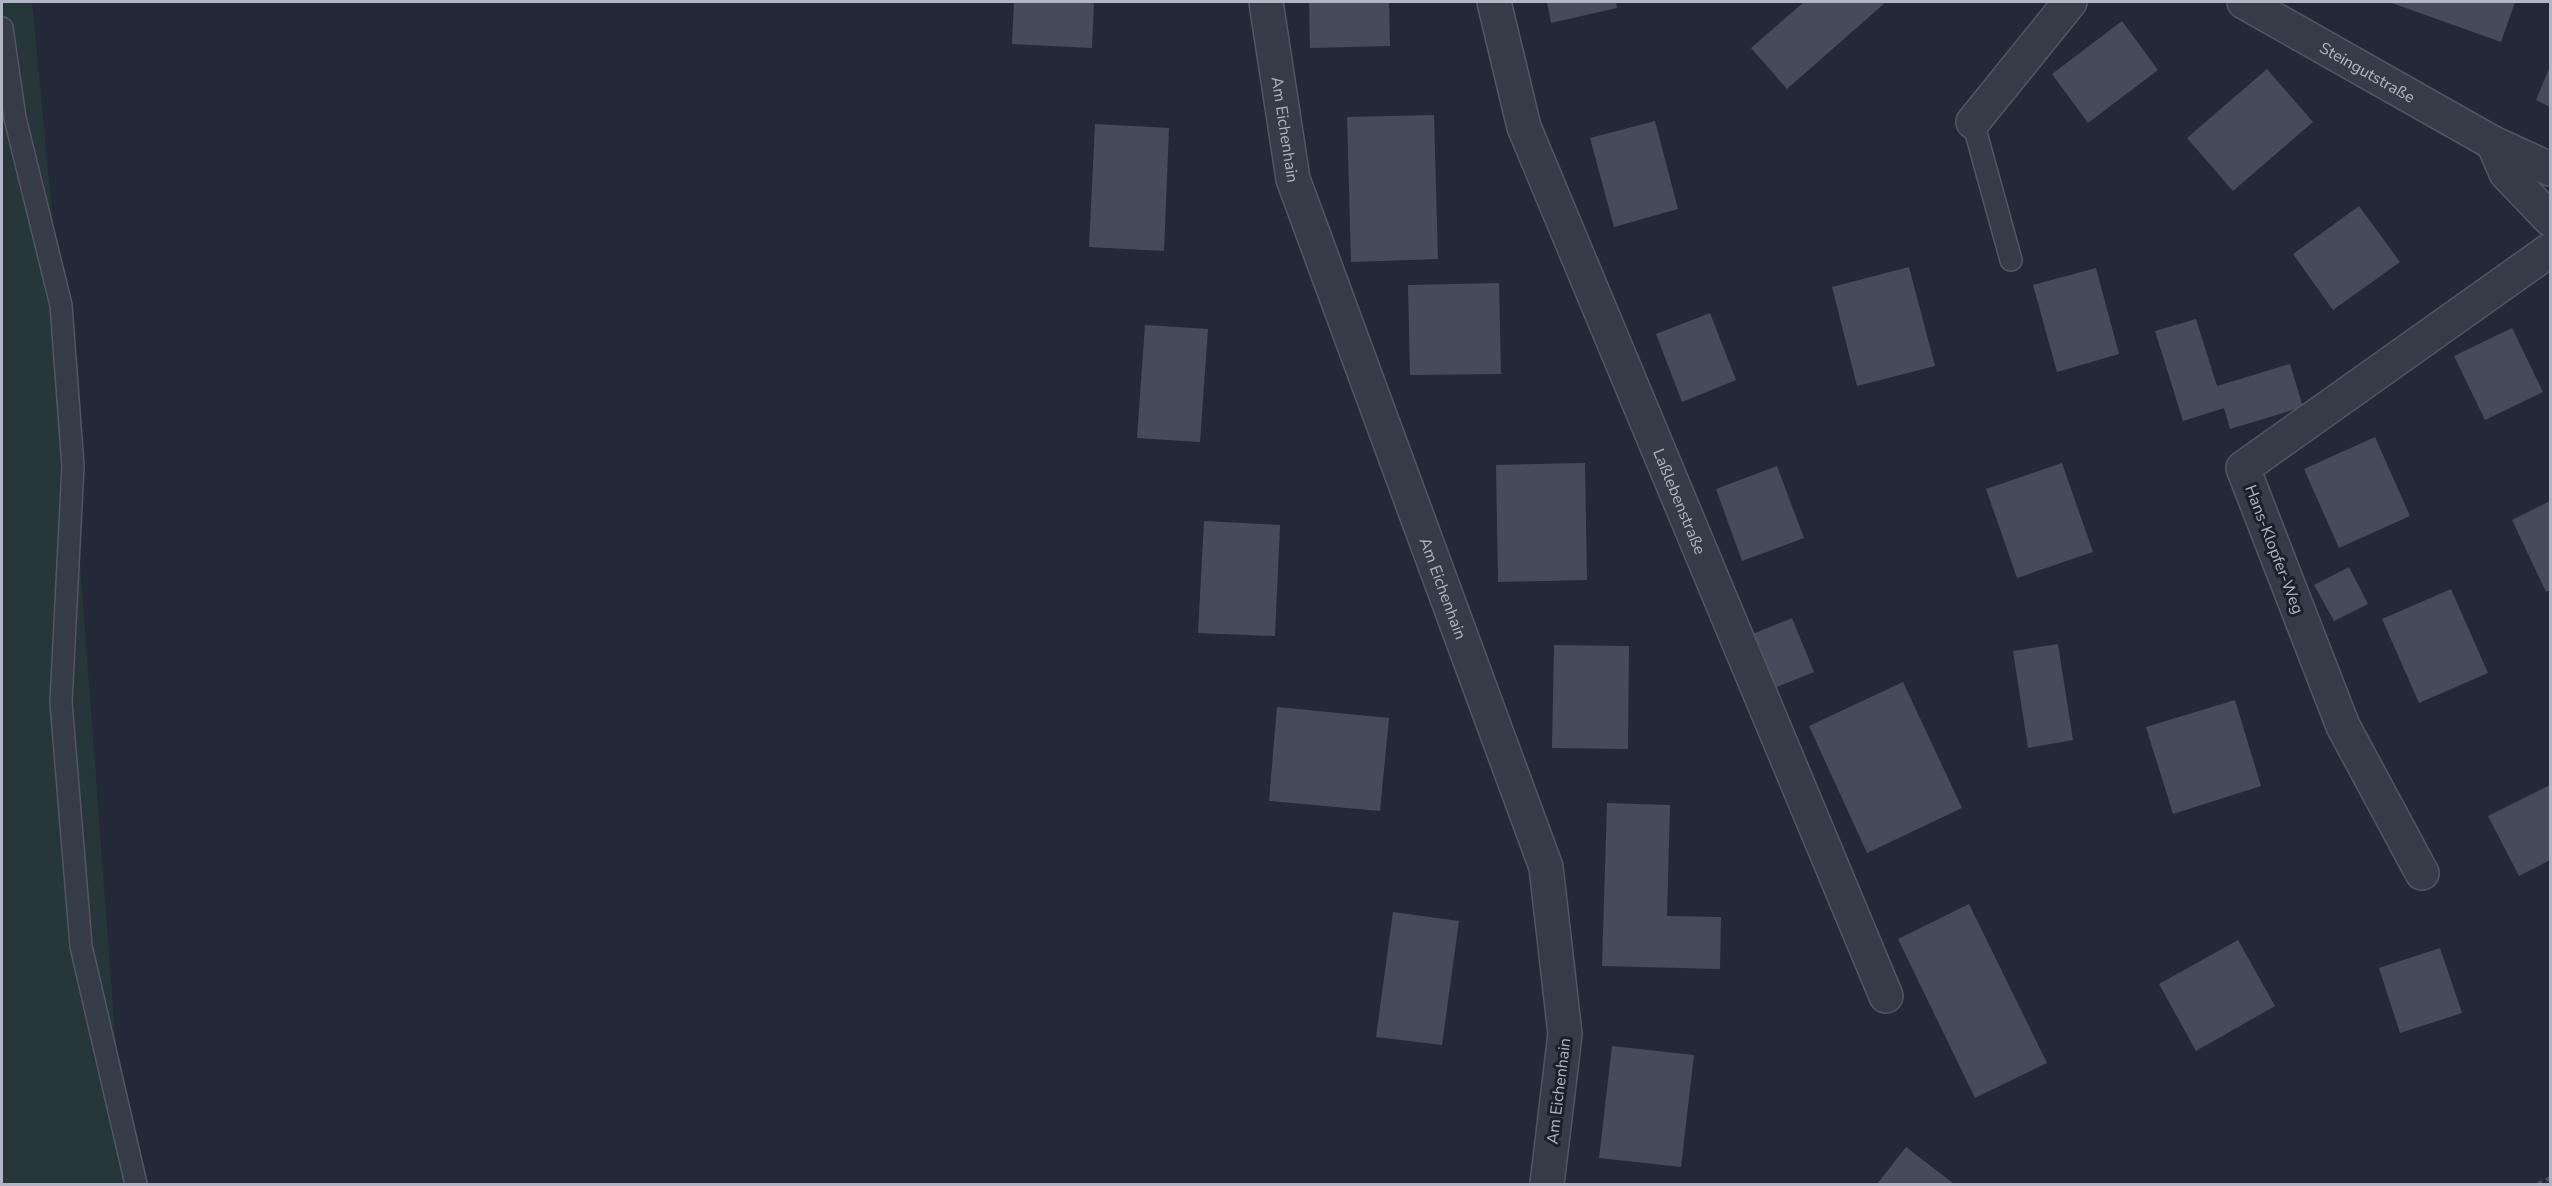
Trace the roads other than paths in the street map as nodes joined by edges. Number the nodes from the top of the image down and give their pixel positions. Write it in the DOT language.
graph roads {
  1 [pos="1266,2"];
  2 [pos="1494,2"];
  3 [pos="2070,2"];
  4 [pos="2244,2"];
  5 [pos="2,28"];
  6 [pos="1973,122"];
  7 [pos="2493,142"];
  8 [pos="2550,169"];
  9 [pos="2550,219"];
  10 [pos="2550,250"];
  11 [pos="2011,260"];
  12 [pos="2422,873"];
  13 [pos="1886,996"];
  14 [pos="136,1185"];
  15 [pos="1547,1185"];
  1 -- 15 [label="street, Am Eichenhain"];
  2 -- 13 [label="street, Laßlebenstraße"];
  3 -- 6 [label="street"];
  4 -- 7 [label="street, Steingutstraße"];
  5 -- 14 [label="lane"];
  6 -- 11 [label="lane"];
  7 -- 8 [label="street, Steingutstraße"];
  7 -- 9 [label="street"];
  10 -- 12 [label="street, Hans-Klopfer-Weg"];
}
